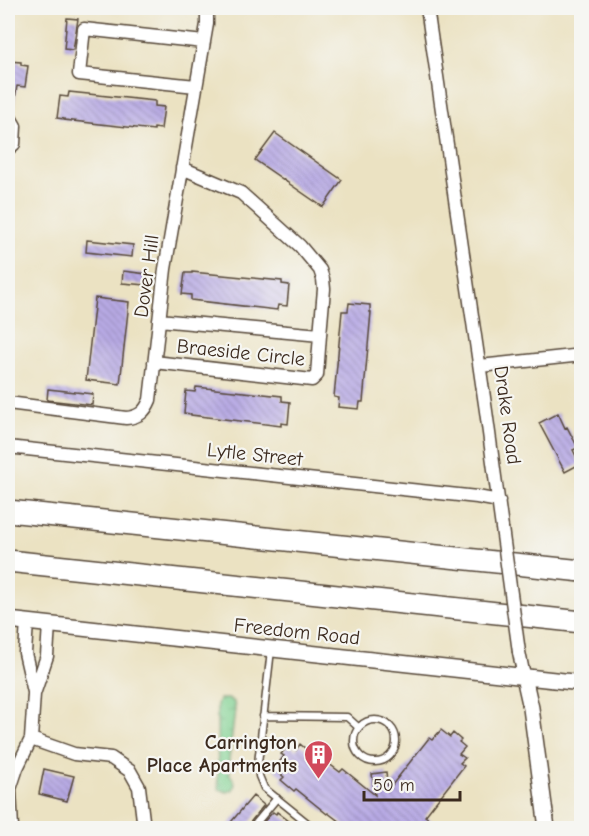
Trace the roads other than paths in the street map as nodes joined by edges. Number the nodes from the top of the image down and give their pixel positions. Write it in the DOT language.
graph roads {
  1 [pos="207,8"];
  2 [pos="427,8"];
  3 [pos="204,42"];
  4 [pos="196,86"];
  5 [pos="8,114"];
  6 [pos="8,149"];
  7 [pos="182,168"];
  8 [pos="159,320"];
  9 [pos="321,335"];
  10 [pos="582,355"];
  11 [pos="154,362"];
  12 [pos="480,366"];
  13 [pos="8,403"];
  14 [pos="8,447"];
  15 [pos="499,501"];
  16 [pos="8,511"];
  17 [pos="8,561"];
  18 [pos="582,571"];
  19 [pos="8,620"];
  20 [pos="27,622"];
  21 [pos="582,622"];
  22 [pos="49,624"];
  23 [pos="271,649"];
  24 [pos="524,677"];
  25 [pos="582,683"];
  26 [pos="34,694"];
  27 [pos="264,716"];
  28 [pos="358,727"];
  29 [pos="31,739"];
  30 [pos="277,798"];
  31 [pos="12,828"];
  32 [pos="144,828"];
  33 [pos="252,828"];
  34 [pos="308,828"];
  35 [pos="547,828"];
  1 -- 3 [label="street, Dover Hill"];
  2 -- 12 [label="street, Drake Road"];
  3 -- 4 [label="street, Dover Hill"];
  3 -- 4 [label="street"];
  4 -- 7 [label="street, Dover Hill"];
  5 -- 6 [label="street"];
  7 -- 8 [label="street, Dover Hill"];
  7 -- 9 [label="street, Braeside Circle"];
  8 -- 9 [label="street, Braeside Circle"];
  8 -- 11 [label="street, Dover Hill"];
  9 -- 11 [label="street, Braeside Circle"];
  10 -- 12 [label="street"];
  11 -- 13 [label="street, Dover Hill"];
  12 -- 15 [label="street, Drake Road"];
  14 -- 15 [label="street, Lytle Street"];
  15 -- 24 [label="street, Drake Road, bridge"];
  16 -- 18 [label="highway"];
  17 -- 21 [label="highway"];
  19 -- 20 [label="street, Freedom Road"];
  20 -- 22 [label="street, Freedom Road"];
  20 -- 26 [label="street"];
  22 -- 23 [label="street, Freedom Road"];
  22 -- 26 [label="street"];
  23 -- 24 [label="street, Freedom Road"];
  23 -- 27 [label="lane"];
  24 -- 25 [label="street, Freedom Road"];
  24 -- 35 [label="street, Drake Road"];
  26 -- 29 [label="street"];
  27 -- 28 [label="lane"];
  27 -- 30 [label="lane"];
  28 -- 28 [label="lane"];
  29 -- 31 [label="street"];
  29 -- 32 [label="street"];
  30 -- 33 [label="lane"];
  30 -- 34 [label="lane"];
}
